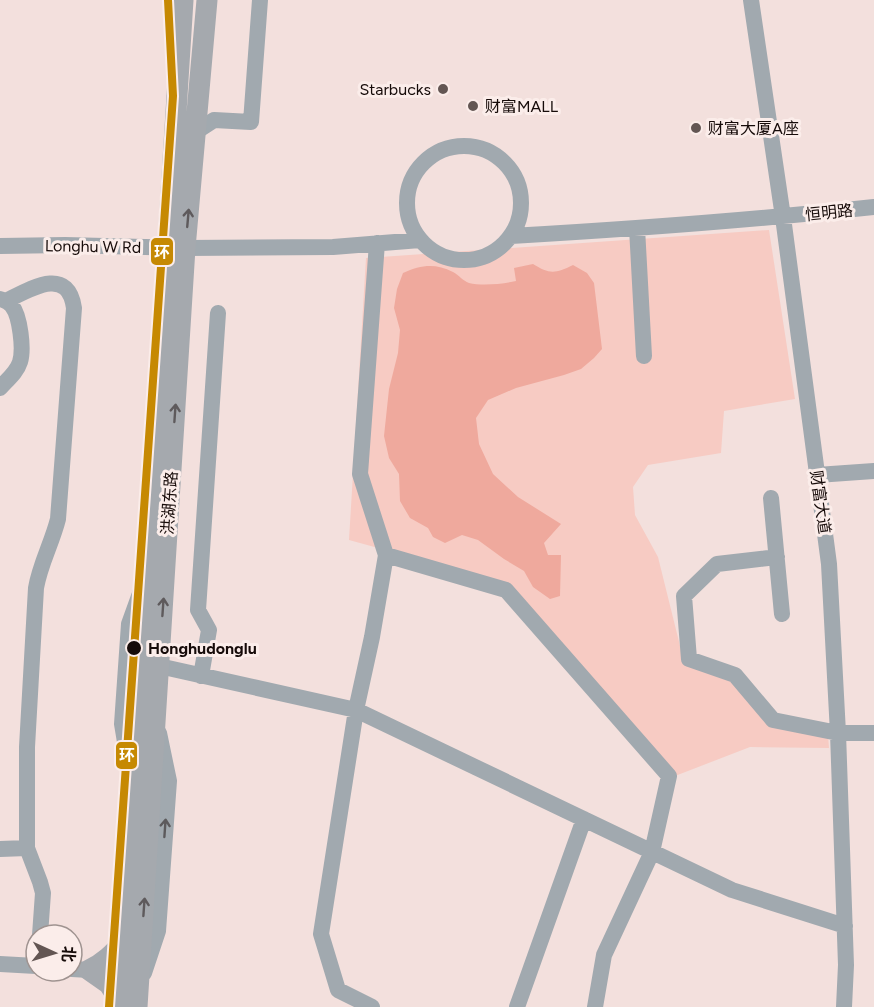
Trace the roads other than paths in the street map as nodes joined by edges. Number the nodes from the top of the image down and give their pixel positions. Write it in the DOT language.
graph roads {
  1 [pos="183,0"];
  2 [pos="207,0"];
  3 [pos="260,0"];
  4 [pos="751,0"];
  5 [pos="194,133"];
  6 [pos="874,207"];
  7 [pos="783,217"];
  8 [pos="637,228"];
  9 [pos="511,236"];
  10 [pos="420,240"];
  11 [pos="378,243"];
  12 [pos="0,246"];
  13 [pos="176,247"];
  14 [pos="3,300"];
  15 [pos="218,313"];
  16 [pos="644,356"];
  17 [pos="0,388"];
  18 [pos="874,471"];
  19 [pos="817,475"];
  20 [pos="771,498"];
  21 [pos="386,555"];
  22 [pos="777,557"];
  23 [pos="782,614"];
  24 [pos="159,666"];
  25 [pos="201,676"];
  26 [pos="356,710"];
  27 [pos="838,733"];
  28 [pos="874,733"];
  29 [pos="584,819"];
  30 [pos="27,848"];
  31 [pos="0,849"];
  32 [pos="652,852"];
  33 [pos="41,923"];
  34 [pos="845,926"];
  35 [pos="124,941"];
  36 [pos="0,956"];
  37 [pos="0,963"];
  38 [pos="24,965"];
  39 [pos="84,968"];
  40 [pos="84,971"];
  41 [pos="129,1001"];
  42 [pos="372,1007"];
  43 [pos="518,1007"];
  44 [pos="595,1007"];
  45 [pos="844,1007"];
  1 -- 13 [label="main road, 洪湖东路"];
  2 -- 5 [label="main road, 洪湖东路"];
  3 -- 5 [label="street"];
  4 -- 7 [label="street, 财富大道"];
  13 -- 5 [label="main road, 洪湖东路, one-way"];
  6 -- 7 [label="street, 恒明路"];
  7 -- 8 [label="street, 恒明路"];
  7 -- 19 [label="street, 财富大道"];
  8 -- 9 [label="street, 恒明路"];
  8 -- 16 [label="street"];
  9 -- 10 [label="street"];
  9 -- 10 [label="street"];
  10 -- 11 [label="street, Longhu W Rd"];
  11 -- 13 [label="street, Longhu W Rd"];
  11 -- 21 [label="street"];
  12 -- 13 [label="street, Longhu W Rd"];
  24 -- 13 [label="main road, 洪湖东路, one-way"];
  13 -- 35 [label="main road, 洪湖东路"];
  14 -- 17 [label="street"];
  14 -- 30 [label="street"];
  15 -- 25 [label="street"];
  18 -- 19 [label="street"];
  19 -- 27 [label="street, 财富大道"];
  20 -- 22 [label="street"];
  21 -- 26 [label="street"];
  21 -- 32 [label="street"];
  22 -- 23 [label="street"];
  22 -- 27 [label="street"];
  24 -- 25 [label="street"];
  41 -- 24 [label="main road, 洪湖东路, one-way"];
  25 -- 26 [label="street"];
  26 -- 29 [label="street"];
  26 -- 42 [label="street"];
  27 -- 28 [label="street"];
  27 -- 34 [label="street, 财富大道"];
  29 -- 32 [label="street"];
  29 -- 43 [label="street"];
  30 -- 31 [label="street"];
  30 -- 33 [label="street"];
  32 -- 34 [label="street"];
  32 -- 44 [label="street"];
  34 -- 45 [label="street, 财富大道"];
  35 -- 39 [label="main road"];
  35 -- 41 [label="main road, 洪湖东路"];
  36 -- 37 [label="street"];
  37 -- 38 [label="street"];
  40 -- 41 [label="main road"];
}
